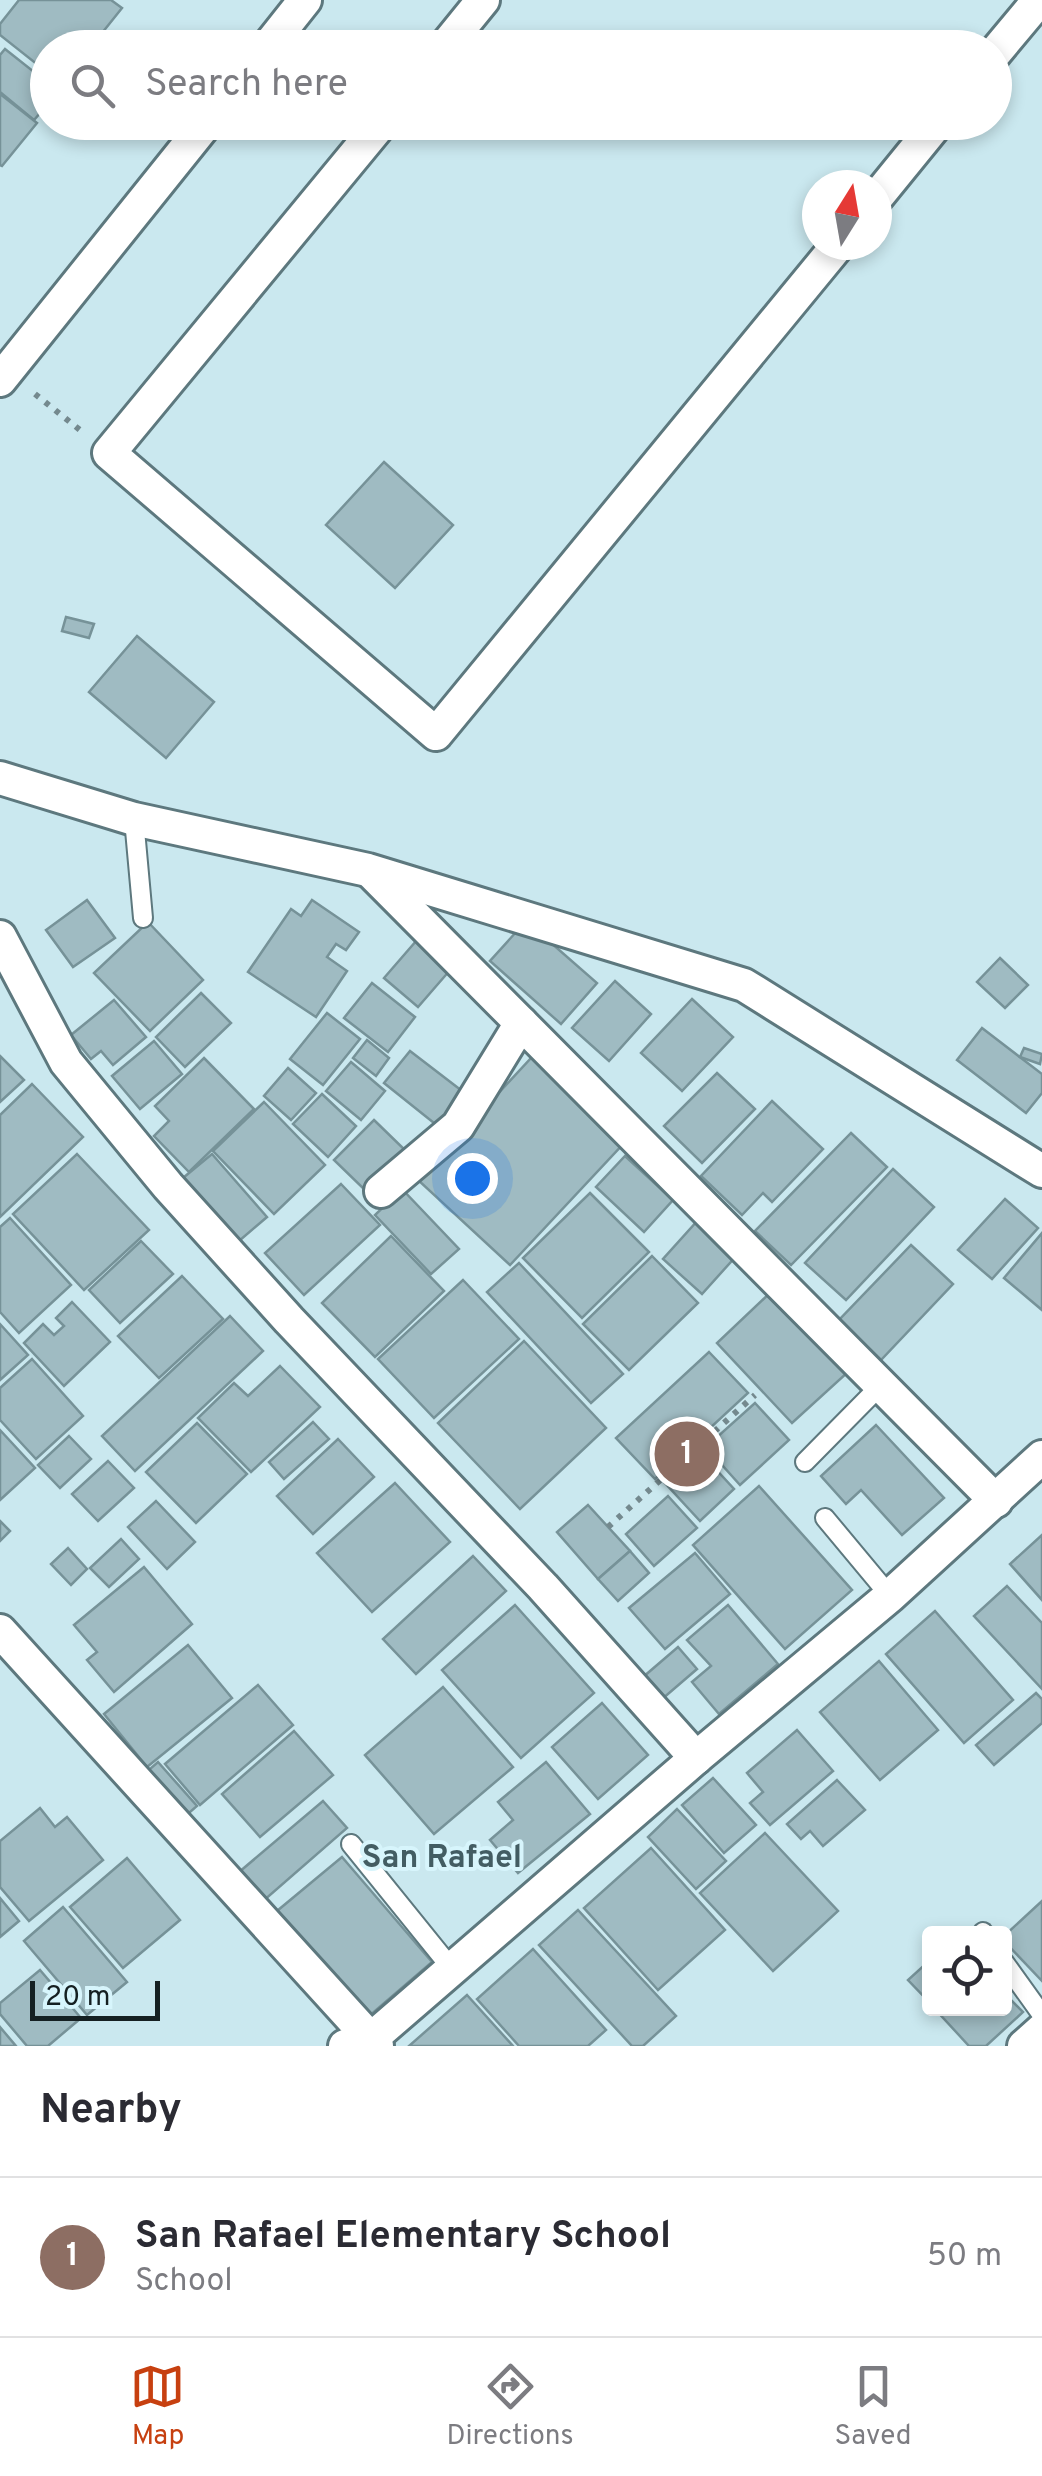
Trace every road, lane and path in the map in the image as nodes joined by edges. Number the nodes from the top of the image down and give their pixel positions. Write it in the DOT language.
graph roads {
  1 [pos="305,0"];
  2 [pos="483,0"];
  3 [pos="1039,0"];
  4 [pos="281,30"];
  5 [pos="459,30"];
  6 [pos="1012,32"];
  7 [pos="191,140"];
  8 [pos="367,140"];
  9 [pos="924,140"];
  10 [pos="892,179"];
  11 [pos="826,260"];
  12 [pos="2,372"];
  13 [pos="109,452"];
  14 [pos="0,778"];
  15 [pos="134,819"];
  16 [pos="368,870"];
  17 [pos="143,918"];
  18 [pos="0,937"];
  19 [pos="521,1024"];
  20 [pos="1042,1171"];
  21 [pos="381,1191"];
  22 [pos="881,1384"];
  23 [pos="755,1395"];
  24 [pos="1042,1457"];
  25 [pos="805,1462"];
  26 [pos="996,1501"];
  27 [pos="825,1518"];
  28 [pos="608,1527"];
  29 [pos="890,1596"];
  30 [pos="0,1631"];
  31 [pos="696,1758"];
  32 [pos="351,1844"];
  33 [pos="452,1969"];
  34 [pos="1012,1973"];
  35 [pos="1042,2015"];
  36 [pos="1042,2030"];
  37 [pos="365,2044"];
  38 [pos="1024,2046"];
  1 -- 4 [label="street"];
  2 -- 5 [label="street"];
  3 -- 6 [label="street"];
  7 -- 12 [label="street"];
  8 -- 13 [label="street"];
  9 -- 10 [label="street"];
  11 -- 13 [label="street"];
  12 -- 13 [label="path"];
  14 -- 15 [label="street"];
  15 -- 16 [label="street"];
  15 -- 17 [label="lane"];
  16 -- 19 [label="street"];
  16 -- 20 [label="street"];
  18 -- 31 [label="street"];
  19 -- 21 [label="street"];
  19 -- 22 [label="street"];
  22 -- 25 [label="lane"];
  22 -- 26 [label="street"];
  23 -- 28 [label="path"];
  24 -- 26 [label="street"];
  26 -- 29 [label="street"];
  27 -- 29 [label="lane"];
  29 -- 31 [label="street"];
  30 -- 37 [label="street"];
  31 -- 33 [label="street"];
  32 -- 33 [label="lane"];
  33 -- 37 [label="street"];
  34 -- 35 [label="lane"];
  36 -- 38 [label="street"];
}
